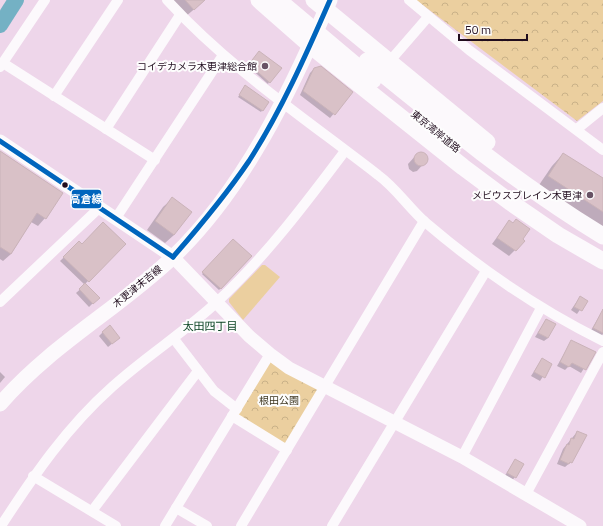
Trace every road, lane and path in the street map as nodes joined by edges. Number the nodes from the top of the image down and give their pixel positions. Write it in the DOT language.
graph roads {
  1 [pos="45,0"];
  2 [pos="118,0"];
  3 [pos="167,0"];
  4 [pos="259,0"];
  5 [pos="278,0"];
  6 [pos="294,0"];
  7 [pos="409,0"];
  8 [pos="323,3"];
  9 [pos="180,15"];
  10 [pos="428,17"];
  11 [pos="310,45"];
  12 [pos="222,55"];
  13 [pos="390,62"];
  14 [pos="1,65"];
  15 [pos="54,96"];
  16 [pos="282,103"];
  17 [pos="603,108"];
  18 [pos="106,129"];
  19 [pos="577,130"];
  20 [pos="0,142"];
  21 [pos="603,150"];
  22 [pos="345,151"];
  23 [pos="155,160"];
  24 [pos="100,207"];
  25 [pos="116,218"];
  26 [pos="424,221"];
  27 [pos="603,224"];
  28 [pos="603,236"];
  29 [pos="603,250"];
  30 [pos="173,257"];
  31 [pos="603,261"];
  32 [pos="486,271"];
  33 [pos="0,302"];
  34 [pos="218,302"];
  35 [pos="541,308"];
  36 [pos="174,339"];
  37 [pos="603,341"];
  38 [pos="603,352"];
  39 [pos="270,354"];
  40 [pos="198,371"];
  41 [pos="325,386"];
  42 [pos="0,404"];
  43 [pos="234,412"];
  44 [pos="395,422"];
  45 [pos="287,450"];
  46 [pos="462,457"];
  47 [pos="33,476"];
  48 [pos="526,494"];
  49 [pos="176,508"];
  50 [pos="92,511"];
  51 [pos="1,526"];
  52 [pos="116,526"];
  53 [pos="165,526"];
  54 [pos="207,526"];
  55 [pos="241,526"];
  56 [pos="332,526"];
  57 [pos="580,526"];
  1 -- 14 [label="street"];
  2 -- 15 [label="street"];
  3 -- 9 [label="street"];
  4 -- 11 [label="highway"];
  5 -- 29 [label="highway, 東京湾岸道路"];
  6 -- 28 [label="highway, 東京湾岸道路"];
  7 -- 10 [label="street"];
  8 -- 11 [label="main road, 木更津末吉線"];
  8 -- 13 [label="highway"];
  9 -- 12 [label="street"];
  9 -- 18 [label="street"];
  10 -- 13 [label="street"];
  10 -- 19 [label="street"];
  11 -- 16 [label="main road, 木更津末吉線"];
  11 -- 31 [label="highway"];
  12 -- 16 [label="street"];
  12 -- 23 [label="street"];
  13 -- 27 [label="highway"];
  14 -- 15 [label="street"];
  15 -- 18 [label="street"];
  16 -- 22 [label="street"];
  16 -- 30 [label="main road, 木更津末吉線"];
  17 -- 19 [label="street"];
  18 -- 23 [label="street"];
  19 -- 21 [label="street"];
  20 -- 24 [label="street"];
  22 -- 26 [label="street"];
  22 -- 34 [label="street"];
  23 -- 25 [label="street"];
  24 -- 25 [label="street"];
  24 -- 33 [label="street"];
  25 -- 30 [label="street"];
  26 -- 32 [label="street"];
  26 -- 41 [label="street"];
  30 -- 34 [label="street"];
  30 -- 42 [label="main road, 木更津末吉線"];
  32 -- 35 [label="street"];
  32 -- 44 [label="street"];
  34 -- 36 [label="street"];
  34 -- 39 [label="street"];
  35 -- 37 [label="street"];
  35 -- 46 [label="street"];
  36 -- 40 [label="street"];
  36 -- 47 [label="street"];
  38 -- 48 [label="street"];
  39 -- 41 [label="street"];
  39 -- 43 [label="street"];
  40 -- 43 [label="street"];
  40 -- 50 [label="street"];
  41 -- 44 [label="street"];
  41 -- 45 [label="street"];
  43 -- 45 [label="street"];
  43 -- 49 [label="street"];
  44 -- 46 [label="street"];
  44 -- 56 [label="street"];
  45 -- 55 [label="street"];
  46 -- 48 [label="street"];
  47 -- 50 [label="street"];
  47 -- 51 [label="street"];
  48 -- 57 [label="street"];
  49 -- 53 [label="street"];
  49 -- 54 [label="street"];
  50 -- 52 [label="street"];
}
